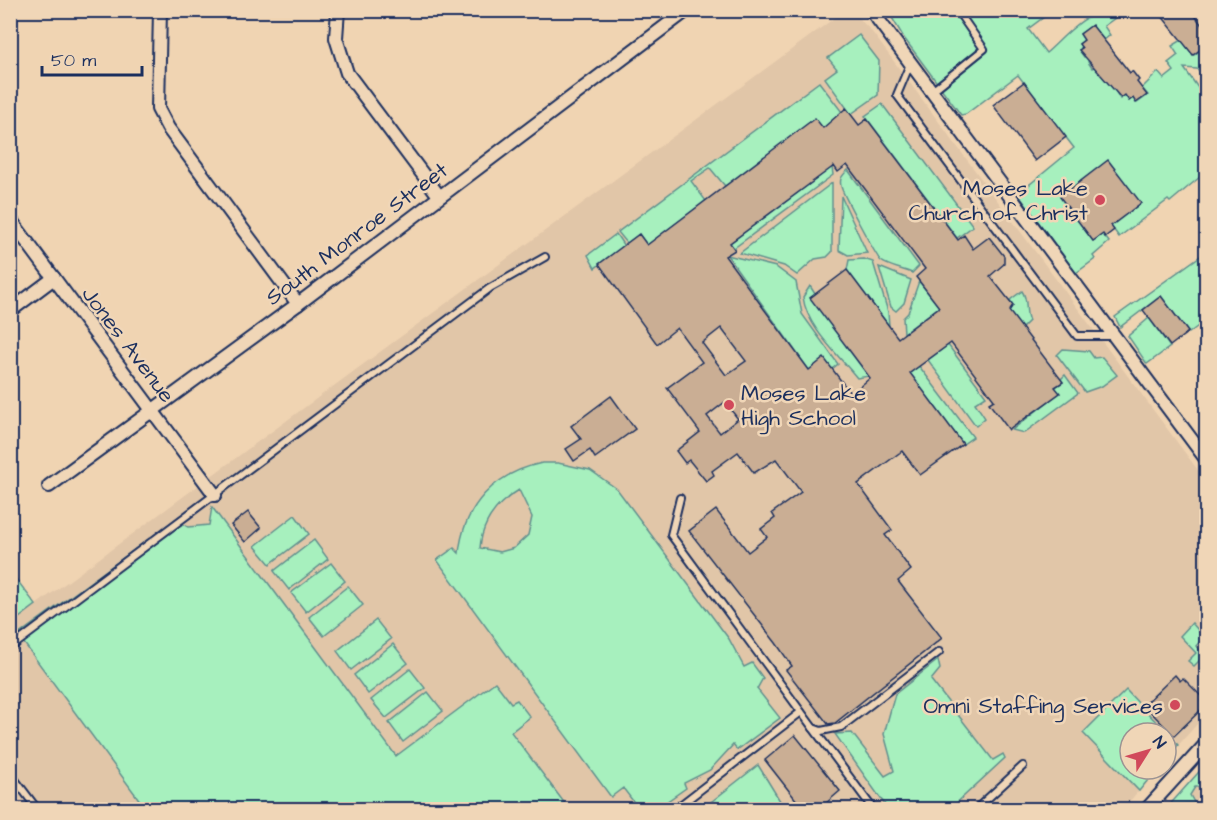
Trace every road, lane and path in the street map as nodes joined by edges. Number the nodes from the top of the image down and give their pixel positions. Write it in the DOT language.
graph roads {
  1 [pos="160,10"];
  2 [pos="338,10"];
  3 [pos="687,10"];
  4 [pos="871,10"];
  5 [pos="957,10"];
  6 [pos="911,64"];
  7 [pos="932,91"];
  8 [pos="439,196"];
  9 [pos="10,219"];
  10 [pos="545,257"];
  11 [pos="54,278"];
  12 [pos="298,304"];
  13 [pos="10,311"];
  14 [pos="1114,336"];
  15 [pos="153,411"];
  16 [pos="1206,459"];
  17 [pos="49,486"];
  18 [pos="215,495"];
  19 [pos="680,498"];
  20 [pos="10,648"];
  21 [pos="939,652"];
  22 [pos="801,712"];
  23 [pos="813,728"];
  24 [pos="1206,744"];
  25 [pos="1023,766"];
  26 [pos="10,773"];
  27 [pos="38,810"];
  28 [pos="675,810"];
  29 [pos="874,810"];
  30 [pos="975,810"];
  31 [pos="1146,810"];
  1 -- 12 [label="street"];
  2 -- 8 [label="street"];
  3 -- 8 [label="street, South Monroe Street"];
  4 -- 6 [label="street"];
  5 -- 7 [label="lane"];
  6 -- 7 [label="street"];
  6 -- 14 [label="lane"];
  7 -- 14 [label="street"];
  8 -- 12 [label="street, South Monroe Street"];
  9 -- 11 [label="street, Jones Avenue"];
  10 -- 18 [label="lane"];
  11 -- 13 [label="street"];
  11 -- 15 [label="street, Jones Avenue"];
  12 -- 15 [label="street, South Monroe Street"];
  14 -- 16 [label="street"];
  15 -- 17 [label="street, South Monroe Street"];
  15 -- 18 [label="street, Jones Avenue"];
  18 -- 20 [label="lane"];
  19 -- 22 [label="lane"];
  21 -- 23 [label="lane"];
  22 -- 23 [label="lane"];
  22 -- 28 [label="lane"];
  23 -- 29 [label="lane"];
  24 -- 31 [label="street"];
  25 -- 30 [label="lane"];
  26 -- 27 [label="lane"];
}
